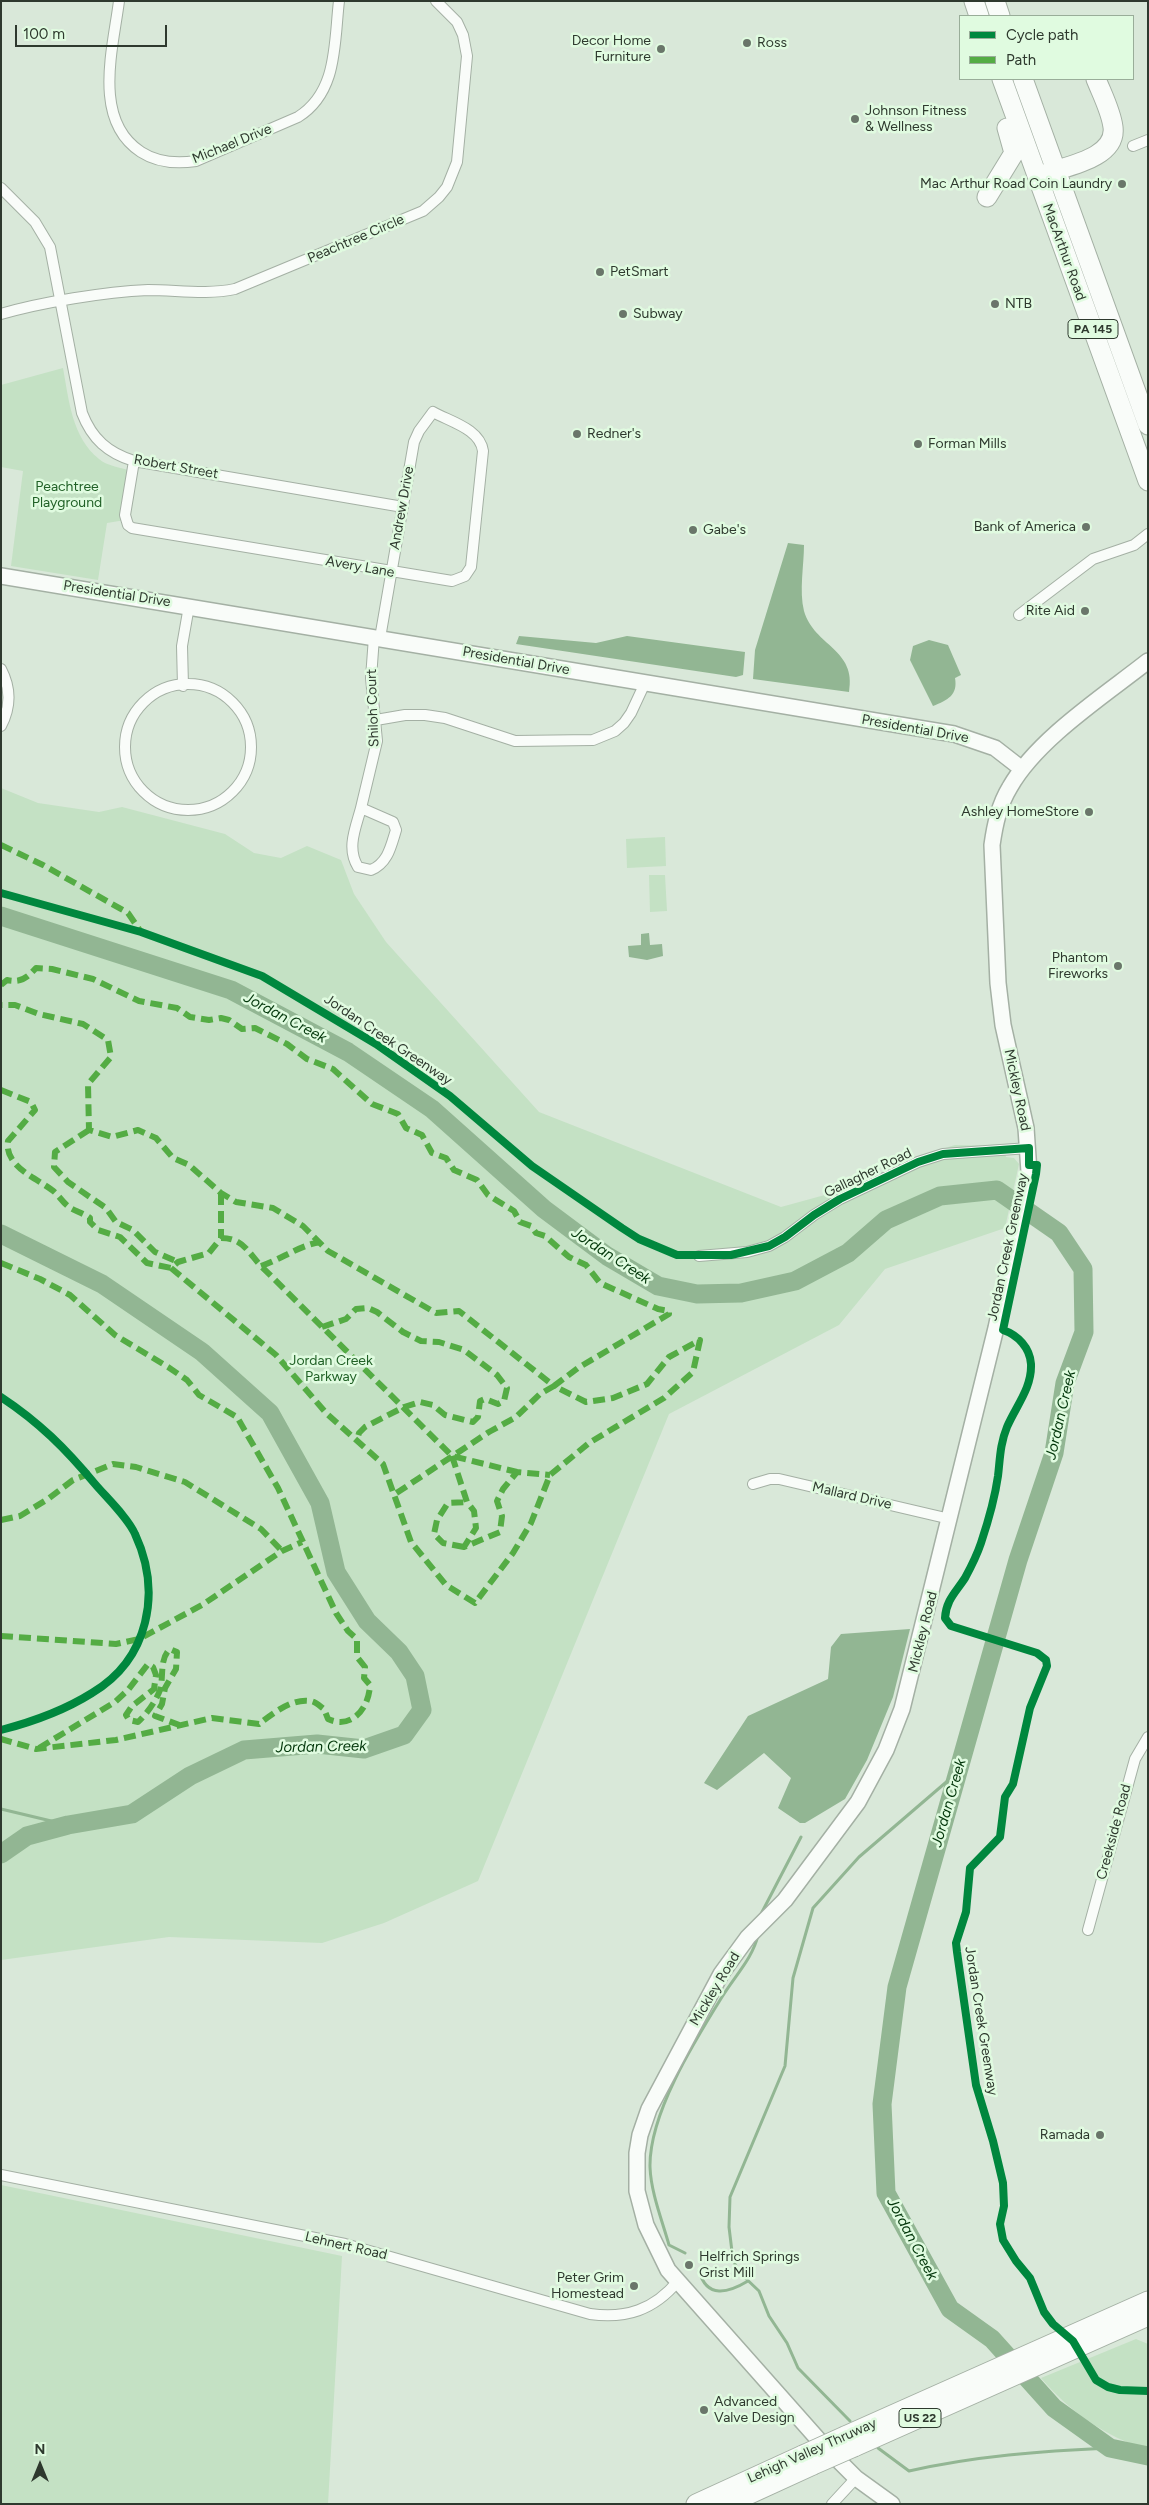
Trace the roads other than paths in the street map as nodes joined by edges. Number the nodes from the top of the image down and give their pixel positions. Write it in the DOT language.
graph roads {
  1 [pos="119,1"];
  2 [pos="339,1"];
  3 [pos="436,1"];
  4 [pos="974,1"];
  5 [pos="995,1"];
  6 [pos="979,15"];
  7 [pos="1000,15"];
  8 [pos="1096,80"];
  9 [pos="1030,84"];
  10 [pos="1004,86"];
  11 [pos="1148,140"];
  12 [pos="1133,146"];
  13 [pos="1056,170"];
  14 [pos="1037,177"];
  15 [pos="1,188"];
  16 [pos="987,197"];
  17 [pos="62,302"];
  18 [pos="1,314"];
  19 [pos="433,412"];
  20 [pos="1148,425"];
  21 [pos="134,461"];
  22 [pos="1148,481"];
  23 [pos="403,507"];
  24 [pos="1146,539"];
  25 [pos="391,572"];
  26 [pos="1,576"];
  27 [pos="189,606"];
  28 [pos="1019,615"];
  29 [pos="377,638"];
  30 [pos="1148,661"];
  31 [pos="1,669"];
  32 [pos="644,683"];
  33 [pos="183,686"];
  34 [pos="376,720"];
  35 [pos="1,726"];
  36 [pos="1022,769"];
  37 [pos="361,808"];
  38 [pos="1029,1148"];
  39 [pos="699,1256"];
  40 [pos="754,1484"];
  41 [pos="950,1519"];
  42 [pos="1148,1738"];
  43 [pos="1088,1930"];
  44 [pos="1,2175"];
  45 [pos="678,2281"];
  46 [pos="1148,2301"];
  47 [pos="1148,2316"];
  48 [pos="1089,2335"];
  49 [pos="808,2460"];
  50 [pos="856,2478"];
  51 [pos="696,2504"];
  52 [pos="728,2504"];
  53 [pos="832,2504"];
  54 [pos="892,2504"];
  1 -- 2 [label="street, Michael Drive"];
  3 -- 17 [label="street, Peachtree Circle"];
  4 -- 6 [label="highway"];
  5 -- 7 [label="highway"];
  8 -- 13 [label="highway"];
  9 -- 13 [label="highway, MacArthur Road / PA 145"];
  10 -- 14 [label="highway, MacArthur Road / PA 145"];
  10 -- 16 [label="highway"];
  11 -- 12 [label="street"];
  13 -- 14 [label="highway"];
  13 -- 20 [label="highway, MacArthur Road / PA 145"];
  14 -- 22 [label="highway, MacArthur Road / PA 145"];
  15 -- 17 [label="street"];
  17 -- 18 [label="street, Peachtree Circle"];
  17 -- 21 [label="street, Robert Street"];
  19 -- 23 [label="street, Andrew Drive"];
  19 -- 25 [label="street, Avery Lane"];
  21 -- 23 [label="street, Robert Street"];
  21 -- 25 [label="street, Avery Lane"];
  23 -- 25 [label="street, Andrew Drive"];
  24 -- 28 [label="street"];
  25 -- 29 [label="street, Andrew Drive"];
  26 -- 27 [label="street, Presidential Drive"];
  27 -- 29 [label="street, Presidential Drive"];
  27 -- 33 [label="street"];
  29 -- 32 [label="street, Presidential Drive"];
  29 -- 34 [label="street, Shiloh Court"];
  30 -- 36 [label="street, Mickley Road"];
  31 -- 35 [label="street"];
  32 -- 34 [label="street"];
  32 -- 36 [label="street, Presidential Drive"];
  33 -- 33 [label="street"];
  34 -- 37 [label="street, Shiloh Court"];
  36 -- 38 [label="street, Mickley Road"];
  37 -- 37 [label="street, Shiloh Court"];
  38 -- 39 [label="street, Gallagher Road"];
  38 -- 41 [label="street, Mickley Road"];
  40 -- 41 [label="street, Mallard Drive"];
  41 -- 45 [label="street, Mickley Road"];
  42 -- 43 [label="street, Creekside Road"];
  44 -- 45 [label="street, Lehnert Road"];
  45 -- 50 [label="street, Mickley Road"];
  46 -- 48 [label="highway, Lehigh Valley Thruway / US 22"];
  47 -- 48 [label="highway, Lehigh Valley Thruway / US 22"];
  48 -- 49 [label="highway, Lehigh Valley Thruway / US 22, bridge"];
  49 -- 51 [label="highway, Lehigh Valley Thruway / US 22"];
  49 -- 52 [label="highway, Lehigh Valley Thruway / US 22"];
  50 -- 53 [label="street"];
  50 -- 54 [label="street, Mickley Road"];
}
